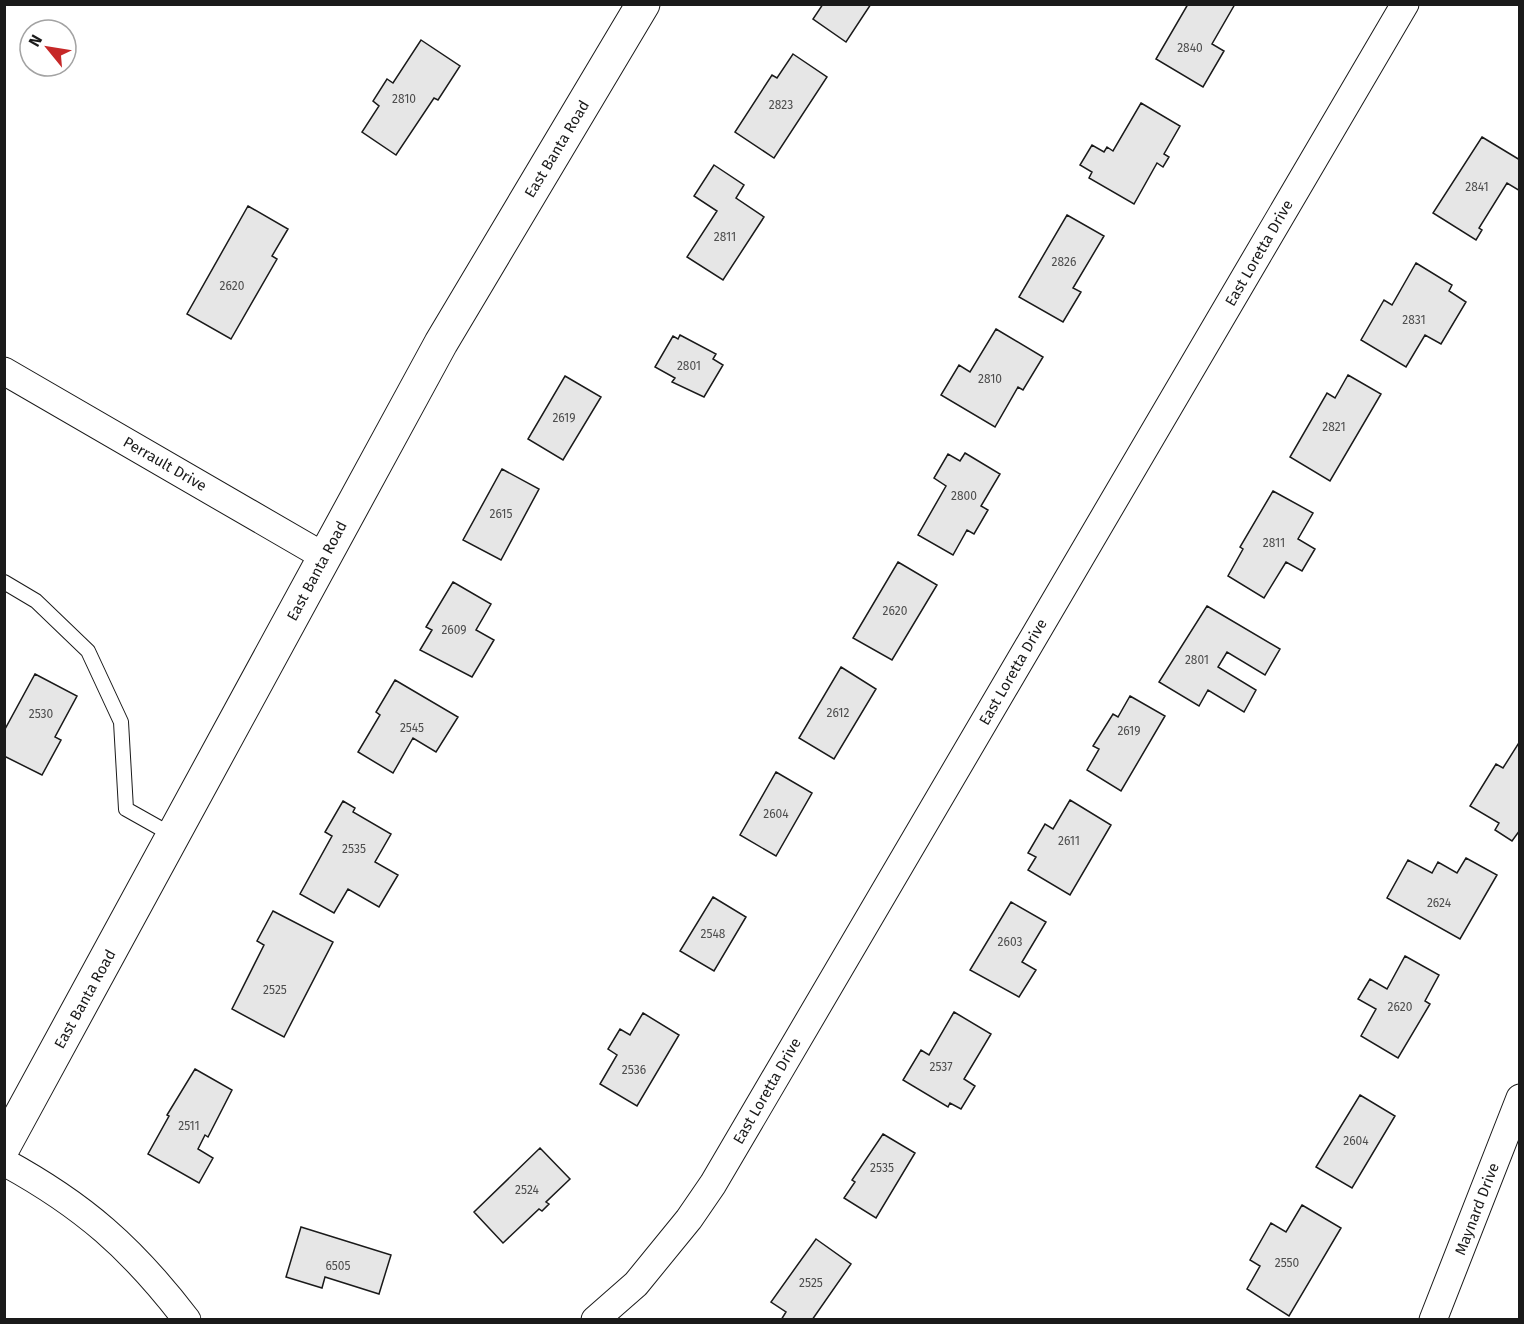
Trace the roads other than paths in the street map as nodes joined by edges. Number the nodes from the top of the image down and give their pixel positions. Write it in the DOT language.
graph roads {
  1 [pos="643,4"];
  2 [pos="1405,4"];
  3 [pos="4,371"];
  4 [pos="325,557"];
  5 [pos="4,582"];
  6 [pos="174,836"];
  7 [pos="1520,1098"];
  8 [pos="4,1146"];
  9 [pos="4,1162"];
  10 [pos="187,1320"];
  11 [pos="595,1320"];
  12 [pos="1433,1320"];
  1 -- 4 [label="street, East Banta Road"];
  2 -- 11 [label="street, East Loretta Drive"];
  3 -- 4 [label="street, Perrault Drive"];
  4 -- 6 [label="street, East Banta Road"];
  5 -- 6 [label="lane"];
  6 -- 8 [label="street, East Banta Road"];
  7 -- 12 [label="street, Maynard Drive"];
  9 -- 10 [label="street"];
}
